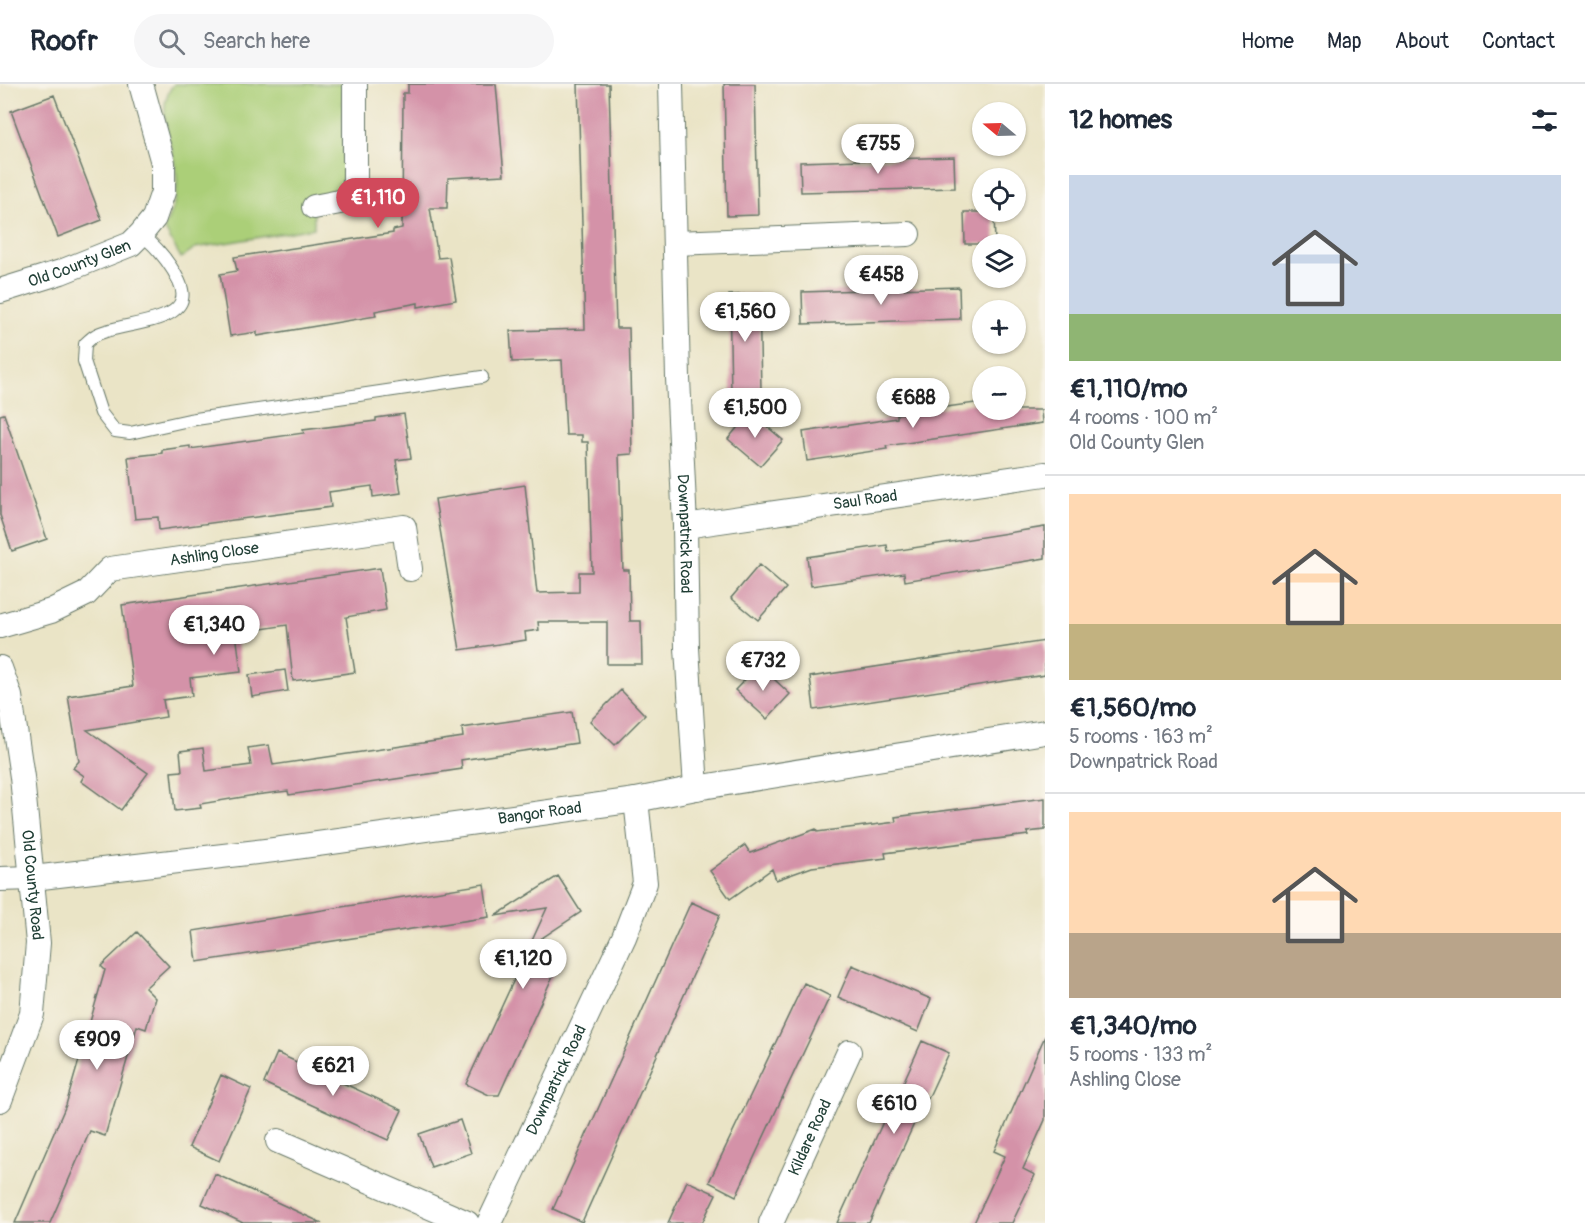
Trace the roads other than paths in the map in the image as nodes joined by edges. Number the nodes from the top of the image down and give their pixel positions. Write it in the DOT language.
graph roads {
  1 [pos="141,84"];
  2 [pos="355,84"];
  3 [pos="671,84"];
  4 [pos="314,207"];
  5 [pos="141,234"];
  6 [pos="908,234"];
  7 [pos="675,243"];
  8 [pos="0,291"];
  9 [pos="482,377"];
  10 [pos="1045,474"];
  11 [pos="685,526"];
  12 [pos="410,569"];
  13 [pos="0,626"];
  14 [pos="0,668"];
  15 [pos="1045,732"];
  16 [pos="696,788"];
  17 [pos="636,800"];
  18 [pos="33,878"];
  19 [pos="0,879"];
  20 [pos="849,1052"];
  21 [pos="0,1100"];
  22 [pos="278,1141"];
  23 [pos="467,1223"];
  24 [pos="489,1223"];
  25 [pos="771,1223"];
  1 -- 5 [label="street, Old County Glen"];
  2 -- 4 [label="street"];
  3 -- 7 [label="street, Downpatrick Road"];
  5 -- 8 [label="street, Old County Glen"];
  5 -- 9 [label="lane"];
  6 -- 7 [label="street"];
  7 -- 11 [label="street, Downpatrick Road"];
  10 -- 11 [label="street, Saul Road"];
  11 -- 16 [label="street, Downpatrick Road"];
  12 -- 13 [label="street, Ashling Close"];
  14 -- 18 [label="street, Old County Road"];
  15 -- 16 [label="street, Bangor Road"];
  16 -- 17 [label="street, Bangor Road"];
  17 -- 18 [label="street, Bangor Road"];
  17 -- 24 [label="street, Downpatrick Road"];
  18 -- 19 [label="street, Bangor Road"];
  18 -- 21 [label="street, Old County Road"];
  20 -- 25 [label="street, Kildare Road"];
  22 -- 23 [label="street"];
}
